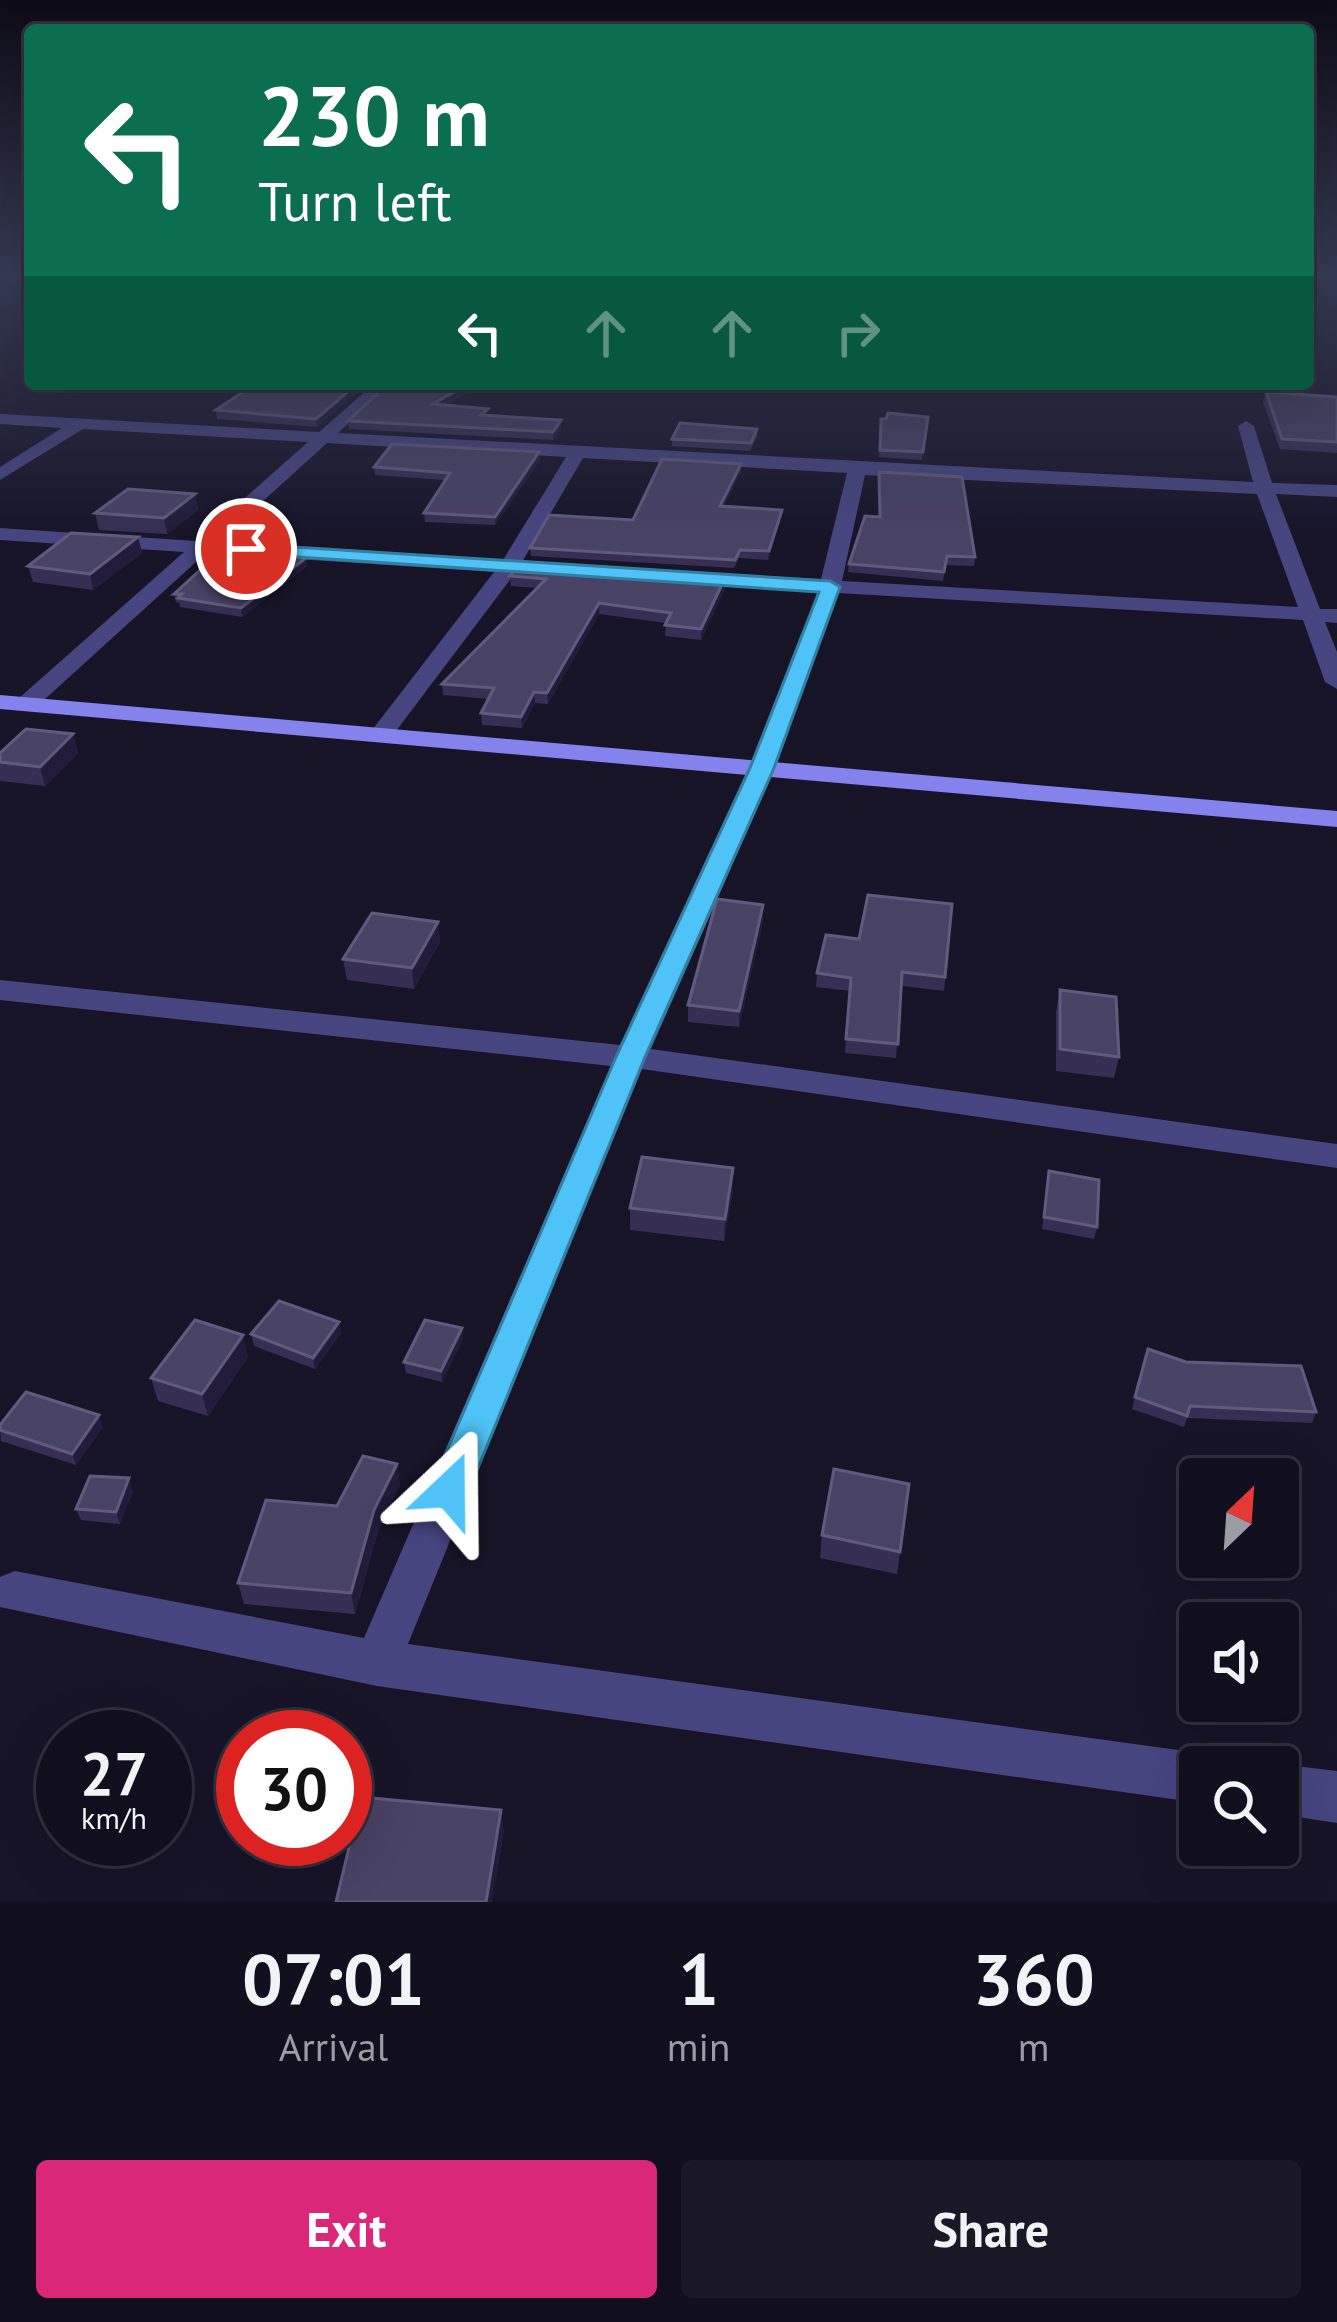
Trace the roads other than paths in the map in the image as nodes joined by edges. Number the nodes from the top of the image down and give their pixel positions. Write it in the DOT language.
graph roads {
  1 [pos="376,390"];
  2 [pos="0,419"];
  3 [pos="78,425"];
  4 [pos="1246,426"];
  5 [pos="324,438"];
  6 [pos="576,454"];
  7 [pos="857,469"];
  8 [pos="0,475"];
  9 [pos="1264,487"];
  10 [pos="1337,491"];
  11 [pos="0,534"];
  12 [pos="202,547"];
  13 [pos="509,567"];
  14 [pos="578,571"];
  15 [pos="670,577"];
  16 [pos="830,587"];
  17 [pos="1312,615"];
  18 [pos="1337,616"];
  19 [pos="1337,682"];
  20 [pos="13,703"];
  21 [pos="381,734"];
  22 [pos="762,768"];
  23 [pos="1337,819"];
  24 [pos="0,991"];
  25 [pos="631,1057"];
  26 [pos="1337,1156"];
  27 [pos="15,1592"];
  28 [pos="377,1663"];
  29 [pos="1179,1775"];
  30 [pos="1299,1792"];
  31 [pos="1337,1797"];
  1 -- 5 [label="street"];
  2 -- 3 [label="street"];
  3 -- 5 [label="street"];
  3 -- 8 [label="street"];
  4 -- 9 [label="street"];
  5 -- 6 [label="street"];
  5 -- 12 [label="street"];
  6 -- 7 [label="street"];
  6 -- 13 [label="street"];
  7 -- 9 [label="street"];
  7 -- 16 [label="street"];
  9 -- 10 [label="street"];
  9 -- 17 [label="street"];
  11 -- 12 [label="street"];
  12 -- 13 [label="street"];
  12 -- 20 [label="street"];
  13 -- 14 [label="street"];
  13 -- 21 [label="street"];
  15 -- 16 [label="street"];
  16 -- 17 [label="street"];
  16 -- 22 [label="street"];
  17 -- 18 [label="street"];
  17 -- 19 [label="street"];
  20 -- 21 [label="street"];
  21 -- 22 [label="street"];
  22 -- 23 [label="street"];
  22 -- 25 [label="street"];
  24 -- 25 [label="street"];
  25 -- 26 [label="street"];
  25 -- 28 [label="street"];
  27 -- 28 [label="street"];
  28 -- 29 [label="street"];
  30 -- 31 [label="street"];
}
